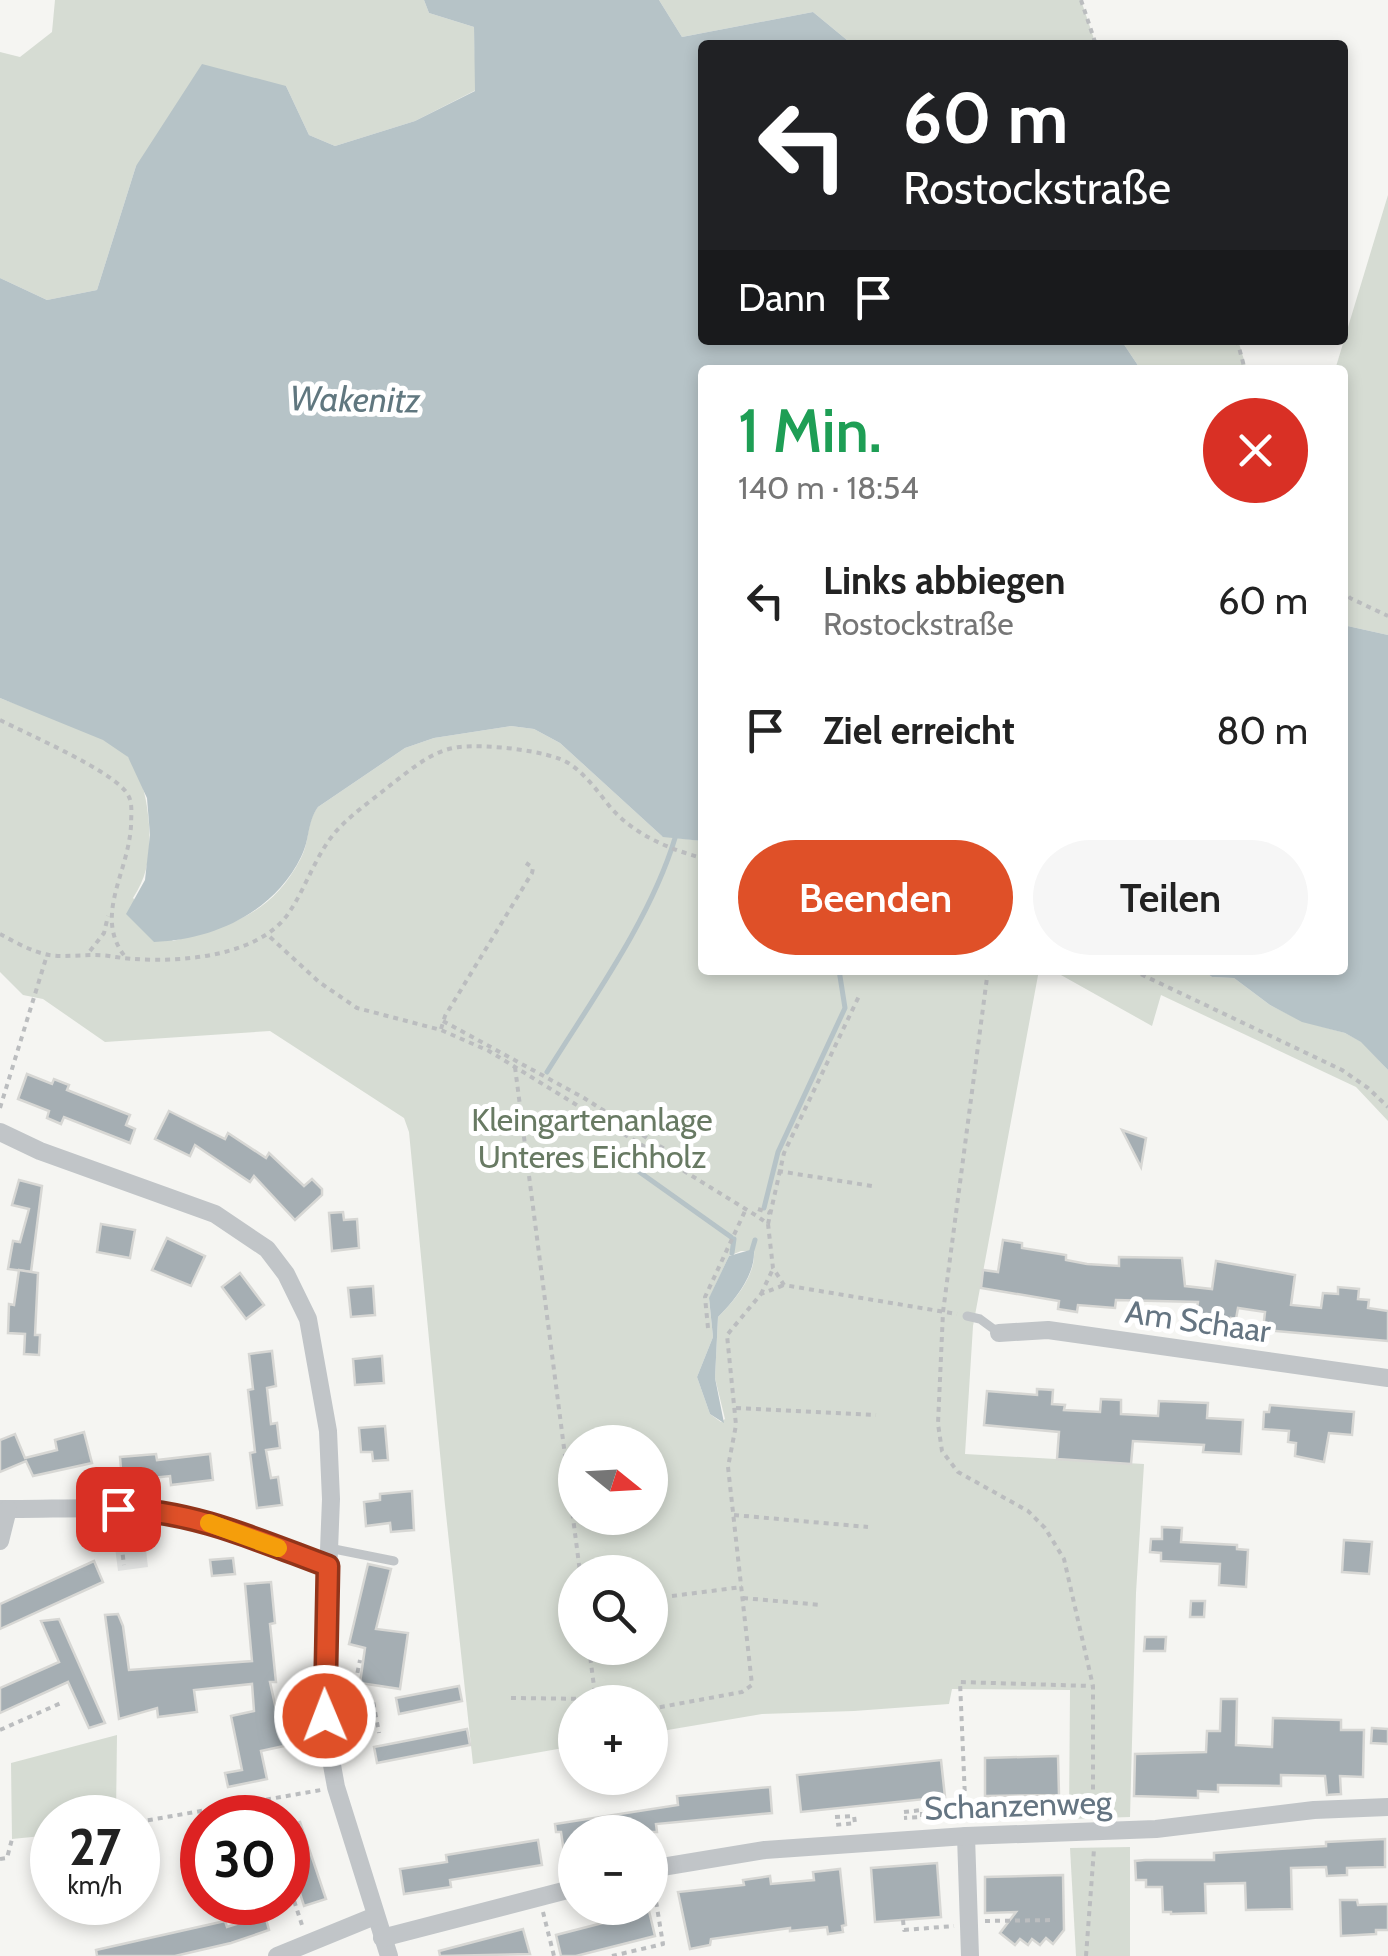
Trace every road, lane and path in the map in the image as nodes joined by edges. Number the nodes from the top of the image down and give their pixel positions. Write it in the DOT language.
graph roads {
  1 [pos="1080,0"];
  2 [pos="1094,40"];
  3 [pos="1348,596"];
  4 [pos="1388,616"];
  5 [pos="0,720"];
  6 [pos="698,857"];
  7 [pos="526,863"];
  8 [pos="110,912"];
  9 [pos="0,934"];
  10 [pos="269,936"];
  11 [pos="88,952"];
  12 [pos="47,954"];
  13 [pos="127,959"];
  14 [pos="987,975"];
  15 [pos="1142,975"];
  16 [pos="860,994"];
  17 [pos="443,1021"];
  18 [pos="441,1030"];
  19 [pos="515,1068"];
  20 [pos="1388,1107"];
  21 [pos="0,1108"];
  22 [pos="0,1132"];
  23 [pos="639,1132"];
  24 [pos="635,1139"];
  25 [pos="699,1172"];
  26 [pos="778,1172"];
  27 [pos="872,1186"];
  28 [pos="746,1209"];
  29 [pos="758,1210"];
  30 [pos="770,1213"];
  31 [pos="768,1224"];
  32 [pos="773,1268"];
  33 [pos="784,1286"];
  34 [pos="761,1294"];
  35 [pos="944,1312"];
  36 [pos="967,1316"];
  37 [pos="708,1328"];
  38 [pos="998,1333"];
  39 [pos="1388,1378"];
  40 [pos="735,1408"];
  41 [pos="876,1415"];
  42 [pos="4,1509"];
  43 [pos="734,1515"];
  44 [pos="119,1523"];
  45 [pos="868,1527"];
  46 [pos="0,1541"];
  47 [pos="578,1555"];
  48 [pos="329,1557"];
  49 [pos="394,1560"];
  50 [pos="124,1565"];
  51 [pos="742,1587"];
  52 [pos="672,1596"];
  53 [pos="743,1598"];
  54 [pos="821,1606"];
  55 [pos="360,1660"];
  56 [pos="354,1680"];
  57 [pos="1093,1686"];
  58 [pos="324,1690"];
  59 [pos="511,1698"];
  60 [pos="558,1700"];
  61 [pos="61,1703"];
  62 [pos="668,1706"];
  63 [pos="0,1730"];
  64 [pos="379,1733"];
  65 [pos="336,1787"];
  66 [pos="1020,1796"];
  67 [pos="904,1802"];
  68 [pos="1020,1806"];
  69 [pos="1388,1807"];
  70 [pos="834,1809"];
  71 [pos="904,1812"];
  72 [pos="160,1818"];
  73 [pos="834,1818"];
  74 [pos="1094,1832"];
  75 [pos="966,1836"];
  76 [pos="12,1839"];
  77 [pos="0,1858"];
  78 [pos="668,1866"];
  79 [pos="558,1893"];
  80 [pos="540,1898"];
  81 [pos="375,1916"];
  82 [pos="904,1920"];
  83 [pos="1056,1920"];
  84 [pos="968,1923"];
  85 [pos="303,1925"];
  86 [pos="660,1925"];
  87 [pos="309,1943"];
  88 [pos="385,1947"];
  89 [pos="277,1956"];
  90 [pos="554,1956"];
  91 [pos="612,1956"];
  92 [pos="970,1956"];
  93 [pos="1086,1956"];
  1 -- 2 [label="path"];
  3 -- 4 [label="path"];
  5 -- 8 [label="path"];
  6 -- 10 [label="path"];
  7 -- 17 [label="path"];
  8 -- 11 [label="path"];
  8 -- 13 [label="path"];
  9 -- 12 [label="path"];
  10 -- 13 [label="path"];
  10 -- 18 [label="path"];
  11 -- 12 [label="path"];
  11 -- 13 [label="path"];
  12 -- 21 [label="path"];
  14 -- 35 [label="path"];
  15 -- 20 [label="path"];
  16 -- 26 [label="path"];
  17 -- 18 [label="path"];
  17 -- 23 [label="path"];
  18 -- 19 [label="path"];
  19 -- 24 [label="path"];
  19 -- 47 [label="path"];
  22 -- 48 [label="street"];
  23 -- 24 [label="path"];
  23 -- 25 [label="path"];
  24 -- 28 [label="path"];
  26 -- 27 [label="path"];
  26 -- 30 [label="path"];
  28 -- 31 [label="path"];
  28 -- 37 [label="path"];
  29 -- 30 [label="path"];
  30 -- 31 [label="path"];
  31 -- 32 [label="path"];
  32 -- 33 [label="path"];
  32 -- 34 [label="path"];
  33 -- 34 [label="path"];
  33 -- 35 [label="path"];
  34 -- 40 [label="path"];
  35 -- 57 [label="path"];
  36 -- 38 [label="lane"];
  38 -- 39 [label="street, Am Schaar"];
  40 -- 41 [label="path"];
  40 -- 43 [label="path"];
  42 -- 46 [label="street"];
  42 -- 48 [label="street"];
  43 -- 45 [label="path"];
  43 -- 51 [label="path"];
  44 -- 50 [label="path"];
  48 -- 49 [label="lane"];
  48 -- 58 [label="street"];
  51 -- 52 [label="path"];
  51 -- 53 [label="path"];
  53 -- 54 [label="path"];
  53 -- 62 [label="path"];
  55 -- 56 [label="path"];
  56 -- 58 [label="path"];
  56 -- 64 [label="path"];
  57 -- 74 [label="path"];
  57 -- 75 [label="path"];
  58 -- 65 [label="street"];
  59 -- 60 [label="path"];
  61 -- 63 [label="path"];
  65 -- 72 [label="path"];
  65 -- 81 [label="street"];
  66 -- 68 [label="path"];
  67 -- 71 [label="path"];
  69 -- 74 [label="street, Schanzenweg"];
  70 -- 73 [label="path"];
  74 -- 75 [label="street, Schanzenweg"];
  74 -- 93 [label="path"];
  75 -- 78 [label="street, Schanzenweg"];
  75 -- 84 [label="street"];
  76 -- 77 [label="path"];
  79 -- 80 [label="street"];
  80 -- 88 [label="street"];
  80 -- 90 [label="path"];
  81 -- 87 [label="street"];
  81 -- 88 [label="street"];
  82 -- 84 [label="path"];
  83 -- 84 [label="path"];
  84 -- 92 [label="street"];
  85 -- 87 [label="path"];
  86 -- 91 [label="path"];
  87 -- 89 [label="street"];
}
